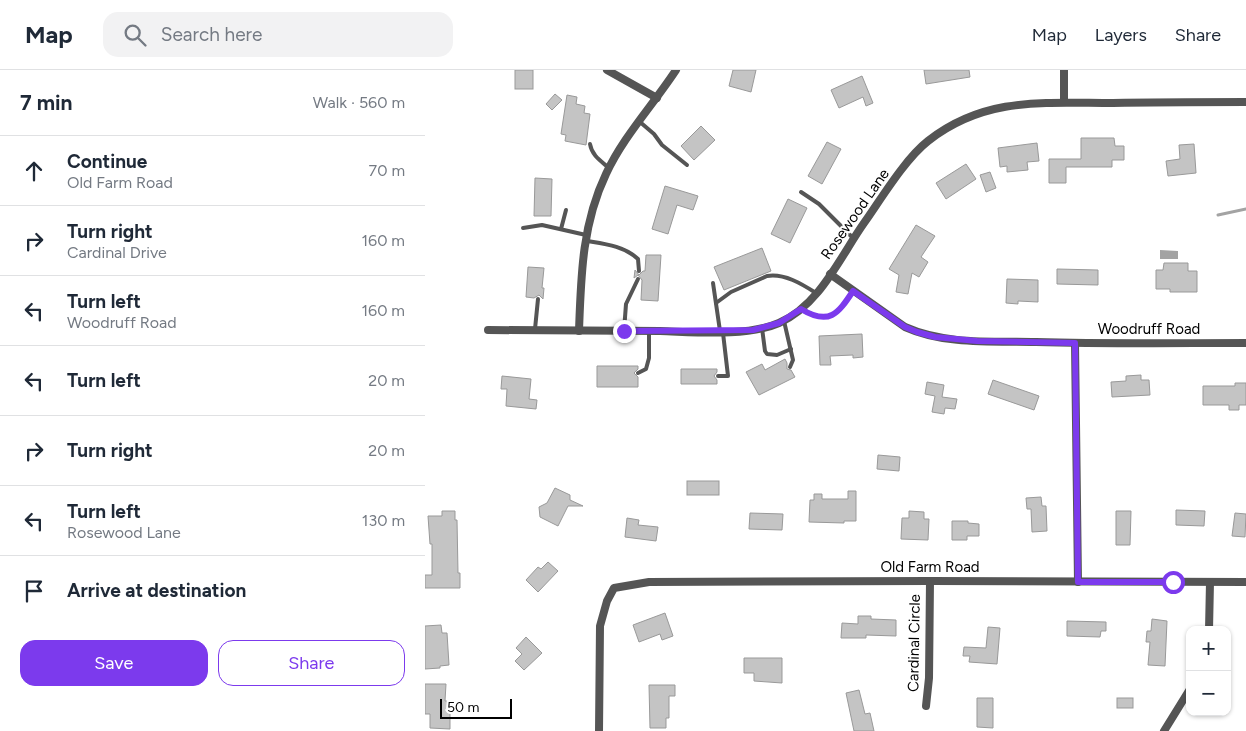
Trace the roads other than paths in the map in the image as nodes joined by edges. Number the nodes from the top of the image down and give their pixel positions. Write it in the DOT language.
graph roads {
  1 [pos="607,70"];
  2 [pos="676,70"];
  3 [pos="1064,70"];
  4 [pos="657,98"];
  5 [pos="1064,102"];
  6 [pos="1246,102"];
  7 [pos="640,122"];
  8 [pos="590,144"];
  9 [pos="687,165"];
  10 [pos="609,168"];
  11 [pos="801,192"];
  12 [pos="566,210"];
  13 [pos="543,218"];
  14 [pos="542,224"];
  15 [pos="523,228"];
  16 [pos="561,229"];
  17 [pos="585,238"];
  18 [pos="853,238"];
  19 [pos="639,271"];
  20 [pos="830,274"];
  21 [pos="638,279"];
  22 [pos="713,283"];
  23 [pos="853,291"];
  24 [pos="816,293"];
  25 [pos="538,299"];
  26 [pos="716,303"];
  27 [pos="801,309"];
  28 [pos="783,321"];
  29 [pos="762,328"];
  30 [pos="488,330"];
  31 [pos="535,330"];
  32 [pos="579,331"];
  33 [pos="624,331"];
  34 [pos="649,331"];
  35 [pos="722,331"];
  36 [pos="1246,342"];
  37 [pos="1075,343"];
  38 [pos="791,349"];
  39 [pos="790,367"];
  40 [pos="638,373"];
  41 [pos="718,376"];
  42 [pos="930,581"];
  43 [pos="1078,582"];
  44 [pos="1211,582"];
  45 [pos="1246,582"];
  46 [pos="1209,626"];
  47 [pos="1186,695"];
  48 [pos="926,706"];
  49 [pos="599,731"];
  50 [pos="1164,731"];
  1 -- 4 [label="street"];
  2 -- 4 [label="street"];
  3 -- 5 [label="street"];
  4 -- 7 [label="street"];
  5 -- 6 [label="street, Rosewood Lane"];
  5 -- 18 [label="street, Rosewood Lane"];
  7 -- 9 [label="lane"];
  7 -- 10 [label="street"];
  8 -- 10 [label="lane"];
  10 -- 17 [label="street"];
  11 -- 18 [label="lane"];
  12 -- 16 [label="lane"];
  13 -- 14 [label="lane"];
  14 -- 15 [label="lane"];
  14 -- 16 [label="lane"];
  16 -- 17 [label="lane"];
  17 -- 19 [label="lane"];
  17 -- 32 [label="street"];
  18 -- 20 [label="street, Rosewood Lane"];
  20 -- 23 [label="street, Woodruff Road"];
  20 -- 24 [label="street, Rosewood Lane"];
  21 -- 33 [label="lane"];
  22 -- 26 [label="lane"];
  23 -- 27 [label="lane"];
  23 -- 37 [label="street, Woodruff Road"];
  24 -- 26 [label="lane"];
  24 -- 27 [label="street, Rosewood Lane"];
  25 -- 31 [label="lane"];
  26 -- 35 [label="lane"];
  27 -- 28 [label="street, Rosewood Lane"];
  28 -- 29 [label="street, Rosewood Lane"];
  28 -- 38 [label="lane"];
  29 -- 35 [label="street, Rosewood Lane"];
  29 -- 38 [label="lane"];
  30 -- 31 [label="street, Rosewood Lane"];
  31 -- 32 [label="street, Rosewood Lane"];
  32 -- 33 [label="street, Rosewood Lane"];
  33 -- 34 [label="street, Rosewood Lane"];
  34 -- 35 [label="street, Rosewood Lane"];
  34 -- 40 [label="lane"];
  35 -- 41 [label="lane"];
  36 -- 37 [label="street, Woodruff Road"];
  37 -- 43 [label="street"];
  38 -- 39 [label="lane"];
  42 -- 43 [label="street, Old Farm Road"];
  42 -- 48 [label="street, Cardinal Circle"];
  42 -- 49 [label="street, Old Farm Road"];
  43 -- 44 [label="street, Old Farm Road"];
  44 -- 45 [label="street, Old Farm Road"];
  44 -- 46 [label="street"];
  47 -- 50 [label="street"];
}
